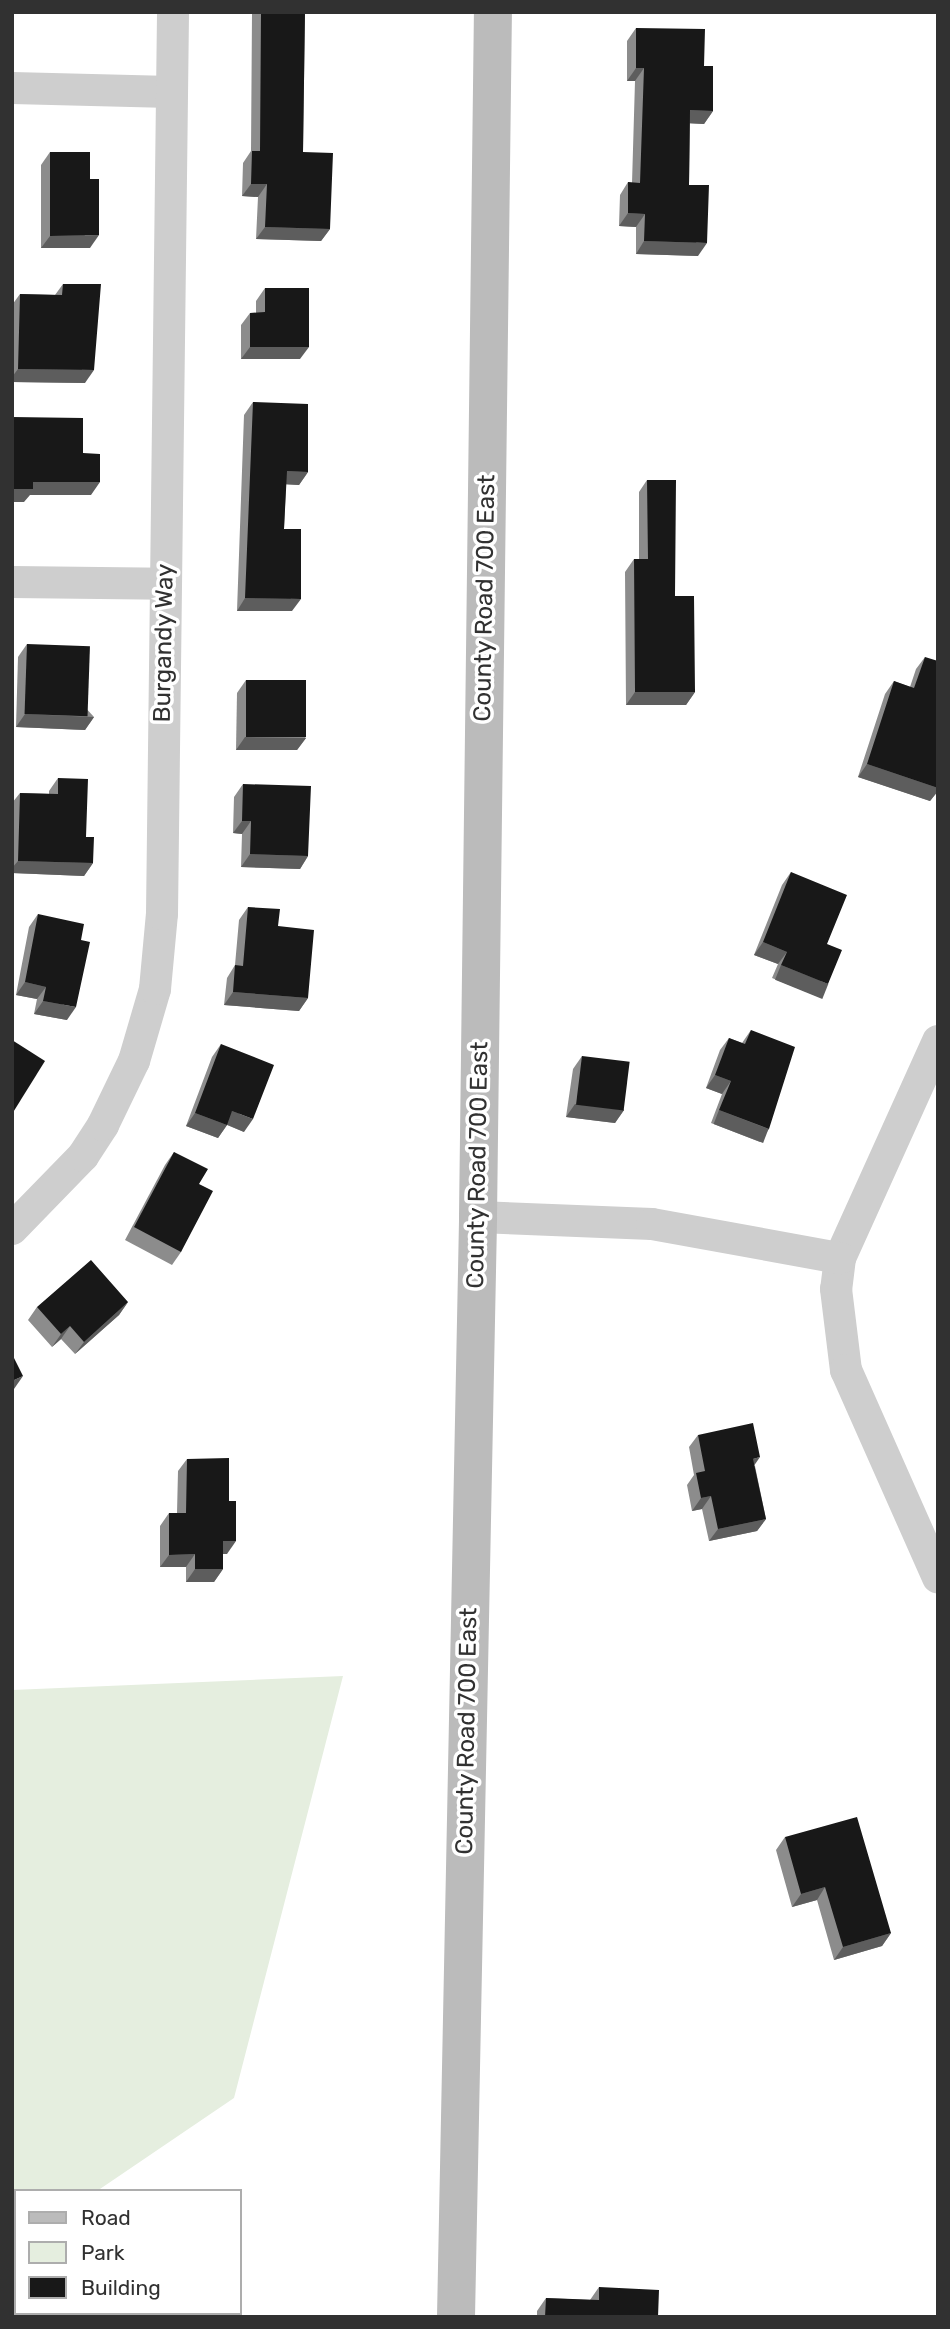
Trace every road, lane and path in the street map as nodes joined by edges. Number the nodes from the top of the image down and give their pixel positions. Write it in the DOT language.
graph roads {
  1 [pos="173,12"];
  2 [pos="493,12"];
  3 [pos="12,88"];
  4 [pos="171,92"];
  5 [pos="12,582"];
  6 [pos="165,584"];
  7 [pos="938,1041"];
  8 [pos="478,1217"];
  9 [pos="12,1230"];
  10 [pos="840,1258"];
  11 [pos="938,1578"];
  12 [pos="456,2317"];
  1 -- 4 [label="street, Burgandy Way"];
  2 -- 8 [label="main road, County Road 700 East"];
  3 -- 4 [label="street"];
  4 -- 6 [label="street, Burgandy Way"];
  5 -- 6 [label="street"];
  6 -- 9 [label="street, Burgandy Way"];
  7 -- 10 [label="street"];
  8 -- 10 [label="street"];
  8 -- 12 [label="main road, County Road 700 East"];
  10 -- 11 [label="street"];
}
